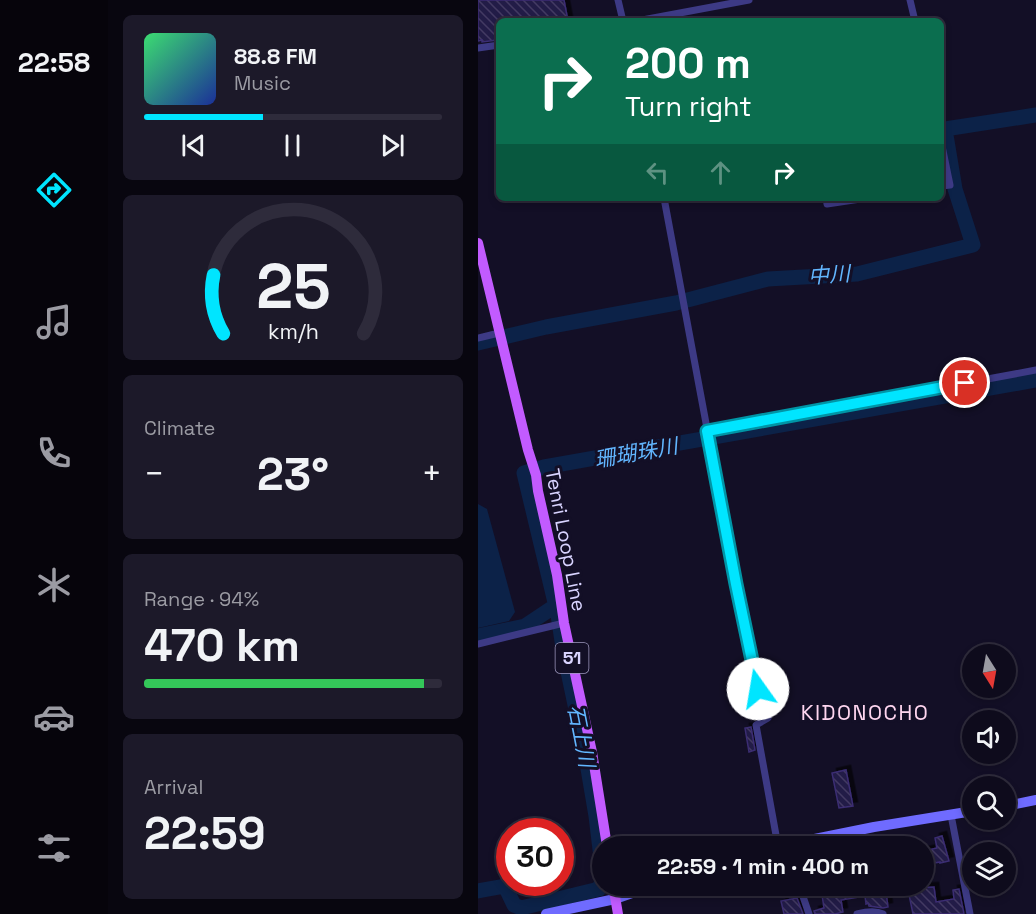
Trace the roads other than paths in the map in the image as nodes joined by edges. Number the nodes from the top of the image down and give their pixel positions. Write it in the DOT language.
graph roads {
  1 [pos="618,0"];
  2 [pos="749,0"];
  3 [pos="910,0"];
  4 [pos="622,18"];
  5 [pos="653,18"];
  6 [pos="914,18"];
  7 [pos="496,45"];
  8 [pos="478,48"];
  9 [pos="944,156"];
  10 [pos="944,186"];
  11 [pos="665,201"];
  12 [pos="827,201"];
  13 [pos="848,201"];
  14 [pos="478,243"];
  15 [pos="478,338"];
  16 [pos="501,338"];
  17 [pos="1036,370"];
  18 [pos="707,433"];
  19 [pos="564,623"];
  20 [pos="478,644"];
  21 [pos="1036,800"];
  22 [pos="1016,804"];
  23 [pos="962,813"];
  24 [pos="951,815"];
  25 [pos="605,836"];
  26 [pos="783,836"];
  27 [pos="830,836"];
  28 [pos="615,896"];
  29 [pos="624,896"];
  30 [pos="803,896"];
  31 [pos="615,899"];
  32 [pos="546,914"];
  33 [pos="618,914"];
  34 [pos="809,914"];
  35 [pos="857,914"];
  36 [pos="883,914"];
  37 [pos="970,914"];
  1 -- 4 [label="street"];
  2 -- 5 [label="street"];
  3 -- 6 [label="street"];
  7 -- 8 [label="street"];
  9 -- 10 [label="street"];
  11 -- 18 [label="street"];
  12 -- 13 [label="street"];
  14 -- 16 [label="main road, Tenri Loop Line / 51"];
  15 -- 16 [label="street"];
  16 -- 19 [label="main road, Tenri Loop Line / 51"];
  17 -- 18 [label="street"];
  18 -- 26 [label="street"];
  19 -- 20 [label="street"];
  19 -- 25 [label="main road, Tenri Loop Line / 51"];
  21 -- 22 [label="street"];
  23 -- 24 [label="street"];
  24 -- 27 [label="street"];
  24 -- 37 [label="street"];
  28 -- 31 [label="main road"];
  29 -- 31 [label="street"];
  30 -- 34 [label="street"];
  31 -- 32 [label="street"];
  31 -- 33 [label="main road"];
  35 -- 36 [label="street"];
}
